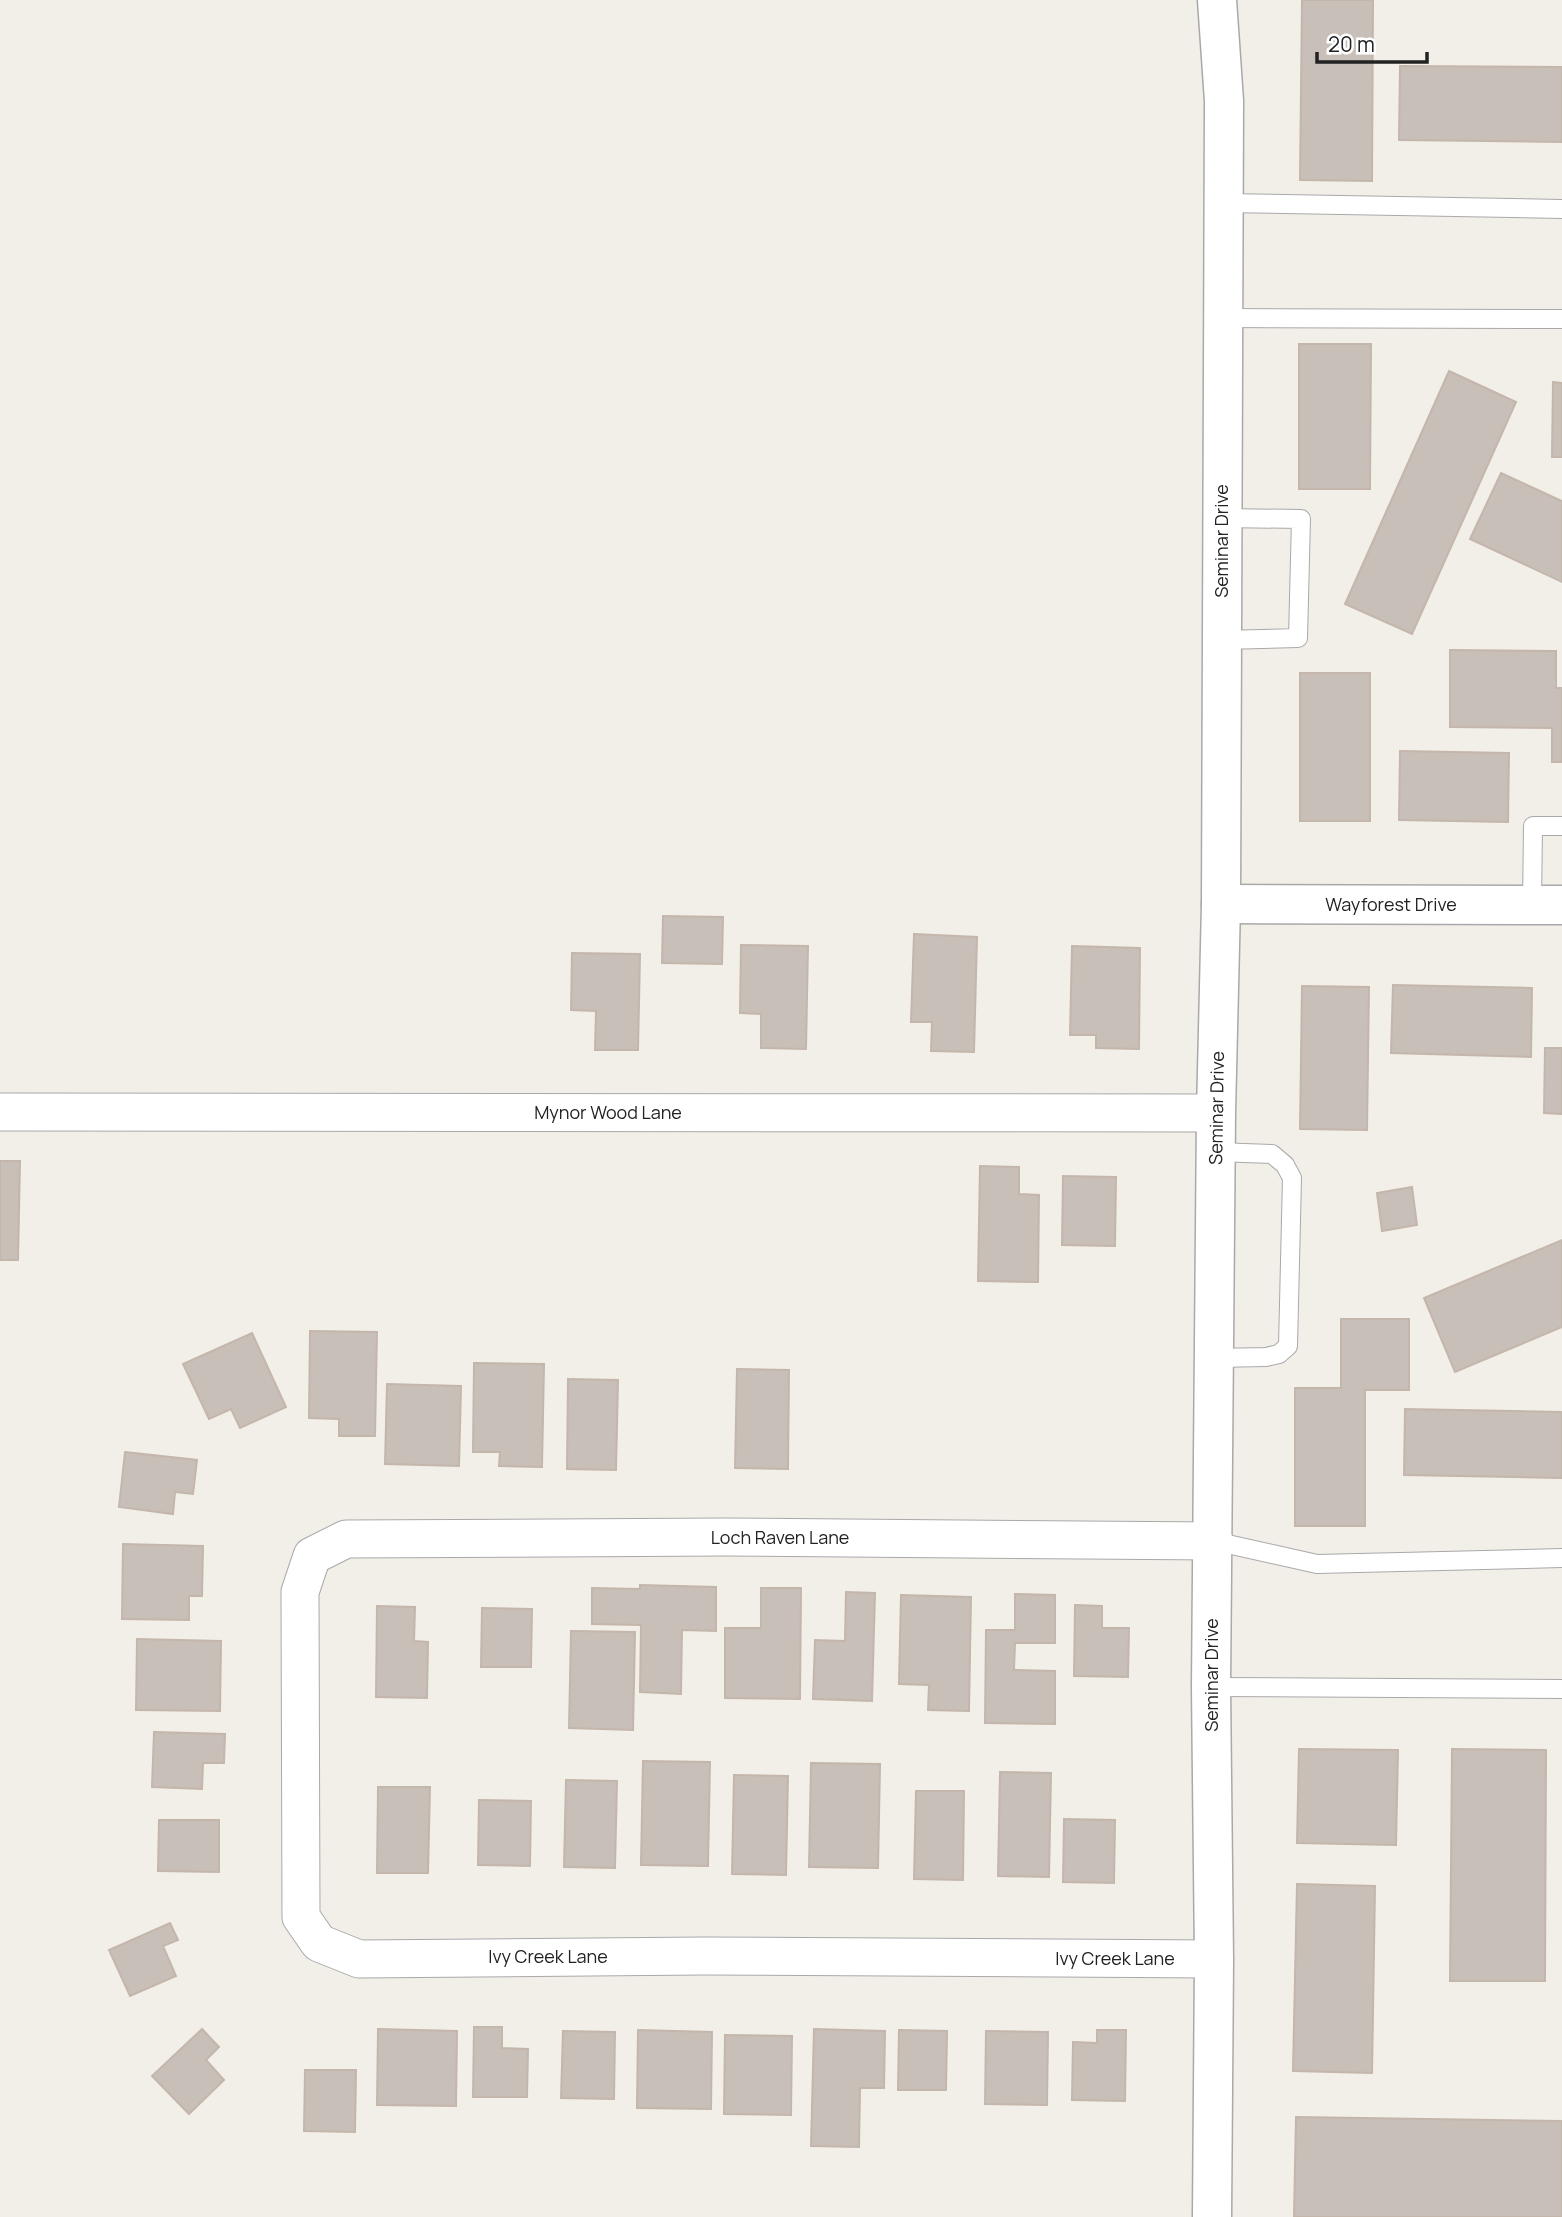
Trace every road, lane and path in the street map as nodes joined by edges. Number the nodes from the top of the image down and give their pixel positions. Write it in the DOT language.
graph roads {
  1 [pos="1217,0"];
  2 [pos="1223,203"];
  3 [pos="1562,209"];
  4 [pos="1223,318"];
  5 [pos="1562,319"];
  6 [pos="1222,518"];
  7 [pos="1222,640"];
  8 [pos="1562,826"];
  9 [pos="1221,904"];
  10 [pos="1547,905"];
  11 [pos="0,1112"];
  12 [pos="1216,1113"];
  13 [pos="1216,1152"];
  14 [pos="1215,1358"];
  15 [pos="346,1539"];
  16 [pos="1213,1541"];
  17 [pos="1562,1558"];
  18 [pos="1211,1687"];
  19 [pos="1562,1689"];
  20 [pos="1214,1959"];
  21 [pos="1212,2217"];
  1 -- 2 [label="street, Seminar Drive"];
  2 -- 3 [label="lane"];
  2 -- 4 [label="street, Seminar Drive"];
  4 -- 5 [label="lane"];
  4 -- 6 [label="street, Seminar Drive"];
  6 -- 7 [label="street, Seminar Drive"];
  6 -- 7 [label="lane"];
  7 -- 9 [label="street, Seminar Drive"];
  8 -- 10 [label="lane"];
  9 -- 10 [label="street, Wayforest Drive"];
  9 -- 12 [label="street, Seminar Drive"];
  11 -- 12 [label="street, Mynor Wood Lane"];
  12 -- 13 [label="street, Seminar Drive"];
  13 -- 14 [label="street, Seminar Drive"];
  13 -- 14 [label="lane"];
  14 -- 16 [label="street, Seminar Drive"];
  15 -- 16 [label="street, Loch Raven Lane"];
  15 -- 20 [label="street, Ivy Creek Lane"];
  16 -- 17 [label="lane"];
  16 -- 18 [label="street, Seminar Drive"];
  18 -- 19 [label="lane"];
  18 -- 20 [label="street, Seminar Drive"];
  20 -- 21 [label="street, Seminar Drive"];
}
